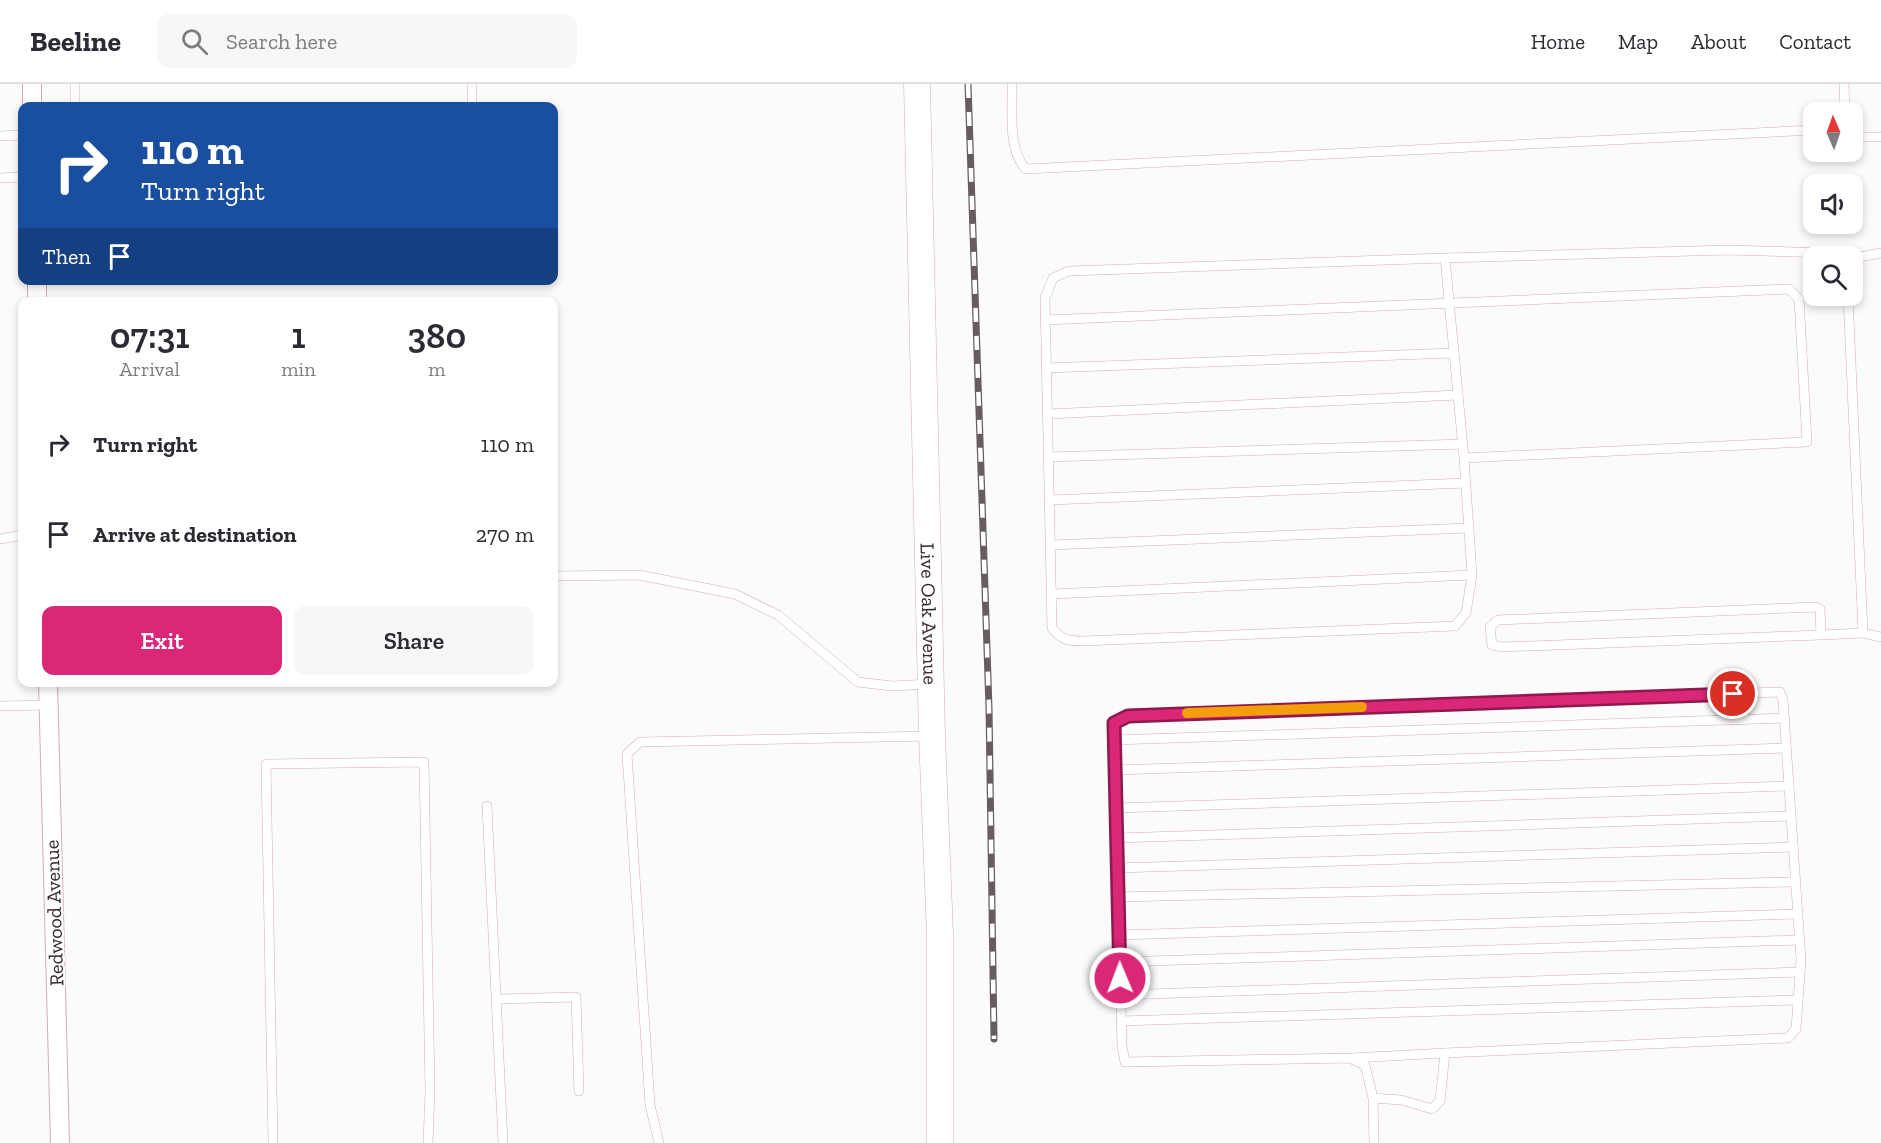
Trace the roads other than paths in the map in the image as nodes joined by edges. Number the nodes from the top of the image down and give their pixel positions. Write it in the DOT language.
graph roads {
  1 [pos="32,84"];
  2 [pos="75,84"];
  3 [pos="472,84"];
  4 [pos="917,84"];
  5 [pos="1012,84"];
  6 [pos="1844,84"];
  7 [pos="32,102"];
  8 [pos="75,102"];
  9 [pos="472,102"];
  10 [pos="1845,102"];
  11 [pos="1803,131"];
  12 [pos="18,135"];
  13 [pos="0,136"];
  14 [pos="1863,137"];
  15 [pos="1881,137"];
  16 [pos="18,177"];
  17 [pos="0,178"];
  18 [pos="1803,252"];
  19 [pos="1881,254"];
  20 [pos="1863,257"];
  21 [pos="1445,258"];
  22 [pos="1449,302"];
  23 [pos="1848,306"];
  24 [pos="1046,320"];
  25 [pos="1454,353"];
  26 [pos="1046,368"];
  27 [pos="1458,395"];
  28 [pos="1048,414"];
  29 [pos="1463,444"];
  30 [pos="1049,457"];
  31 [pos="1464,458"];
  32 [pos="1466,483"];
  33 [pos="1050,500"];
  34 [pos="1469,528"];
  35 [pos="18,537"];
  36 [pos="0,539"];
  37 [pos="1051,544"];
  38 [pos="1472,575"];
  39 [pos="558,576"];
  40 [pos="1052,594"];
  41 [pos="1863,633"];
  42 [pos="1821,634"];
  43 [pos="1881,637"];
  44 [pos="932,684"];
  45 [pos="48,687"];
  46 [pos="48,705"];
  47 [pos="0,706"];
  48 [pos="1785,718"];
  49 [pos="932,736"];
  50 [pos="1114,740"];
  51 [pos="1786,748"];
  52 [pos="1115,770"];
  53 [pos="1789,786"];
  54 [pos="487,806"];
  55 [pos="1116,808"];
  56 [pos="1791,816"];
  57 [pos="1117,838"];
  58 [pos="1793,847"];
  59 [pos="1117,868"];
  60 [pos="1794,882"];
  61 [pos="1118,897"];
  62 [pos="1798,914"];
  63 [pos="1119,936"];
  64 [pos="1799,940"];
  65 [pos="1120,962"];
  66 [pos="1800,972"];
  67 [pos="1120,994"];
  68 [pos="497,999"];
  69 [pos="1798,1000"];
  70 [pos="1121,1022"];
  71 [pos="1445,1053"];
  72 [pos="1349,1058"];
  73 [pos="579,1091"];
  74 [pos="1373,1098"];
  75 [pos="60,1143"];
  76 [pos="273,1143"];
  77 [pos="428,1143"];
  78 [pos="503,1143"];
  79 [pos="659,1143"];
  80 [pos="940,1143"];
  81 [pos="1374,1143"];
  1 -- 7 [label="street"];
  2 -- 8 [label="lane"];
  3 -- 9 [label="lane"];
  4 -- 44 [label="street, Live Oak Avenue"];
  5 -- 11 [label="lane"];
  6 -- 10 [label="lane"];
  12 -- 13 [label="lane"];
  14 -- 15 [label="lane"];
  16 -- 17 [label="lane"];
  18 -- 21 [label="lane"];
  19 -- 20 [label="lane"];
  21 -- 22 [label="lane"];
  21 -- 24 [label="lane"];
  22 -- 24 [label="lane"];
  22 -- 25 [label="lane"];
  22 -- 31 [label="lane"];
  23 -- 41 [label="lane"];
  24 -- 26 [label="lane"];
  25 -- 26 [label="lane"];
  25 -- 27 [label="lane"];
  26 -- 28 [label="lane"];
  27 -- 28 [label="lane"];
  27 -- 29 [label="lane"];
  28 -- 30 [label="lane"];
  29 -- 30 [label="lane"];
  29 -- 31 [label="lane"];
  30 -- 33 [label="lane"];
  31 -- 32 [label="lane"];
  32 -- 33 [label="lane"];
  32 -- 34 [label="lane"];
  33 -- 37 [label="lane"];
  34 -- 37 [label="lane"];
  34 -- 38 [label="lane"];
  35 -- 36 [label="lane"];
  37 -- 40 [label="lane"];
  38 -- 40 [label="lane"];
  38 -- 40 [label="lane"];
  39 -- 44 [label="lane"];
  41 -- 42 [label="lane"];
  41 -- 43 [label="lane"];
  42 -- 42 [label="lane"];
  44 -- 49 [label="street, Live Oak Avenue"];
  45 -- 46 [label="street, Redwood Avenue"];
  46 -- 47 [label="lane"];
  46 -- 75 [label="street, Redwood Avenue"];
  48 -- 50 [label="lane"];
  48 -- 50 [label="lane"];
  48 -- 51 [label="lane"];
  49 -- 79 [label="lane"];
  49 -- 80 [label="street, Live Oak Avenue"];
  50 -- 52 [label="lane"];
  51 -- 52 [label="lane"];
  51 -- 53 [label="lane"];
  52 -- 55 [label="lane"];
  53 -- 55 [label="lane"];
  53 -- 56 [label="lane"];
  54 -- 68 [label="lane"];
  55 -- 57 [label="lane"];
  56 -- 57 [label="lane"];
  56 -- 58 [label="lane"];
  57 -- 59 [label="lane"];
  58 -- 59 [label="lane"];
  58 -- 60 [label="lane"];
  59 -- 61 [label="lane"];
  60 -- 61 [label="lane"];
  60 -- 62 [label="lane"];
  61 -- 63 [label="lane"];
  62 -- 63 [label="lane"];
  62 -- 64 [label="lane"];
  63 -- 65 [label="lane"];
  64 -- 65 [label="lane"];
  64 -- 66 [label="lane"];
  65 -- 67 [label="lane"];
  66 -- 67 [label="lane"];
  66 -- 69 [label="lane"];
  67 -- 70 [label="lane"];
  68 -- 73 [label="lane"];
  68 -- 78 [label="lane"];
  69 -- 70 [label="lane"];
  69 -- 71 [label="lane"];
  70 -- 72 [label="lane"];
  71 -- 72 [label="lane"];
  71 -- 74 [label="lane"];
  72 -- 74 [label="lane"];
  74 -- 81 [label="lane"];
  76 -- 77 [label="lane"];
}
